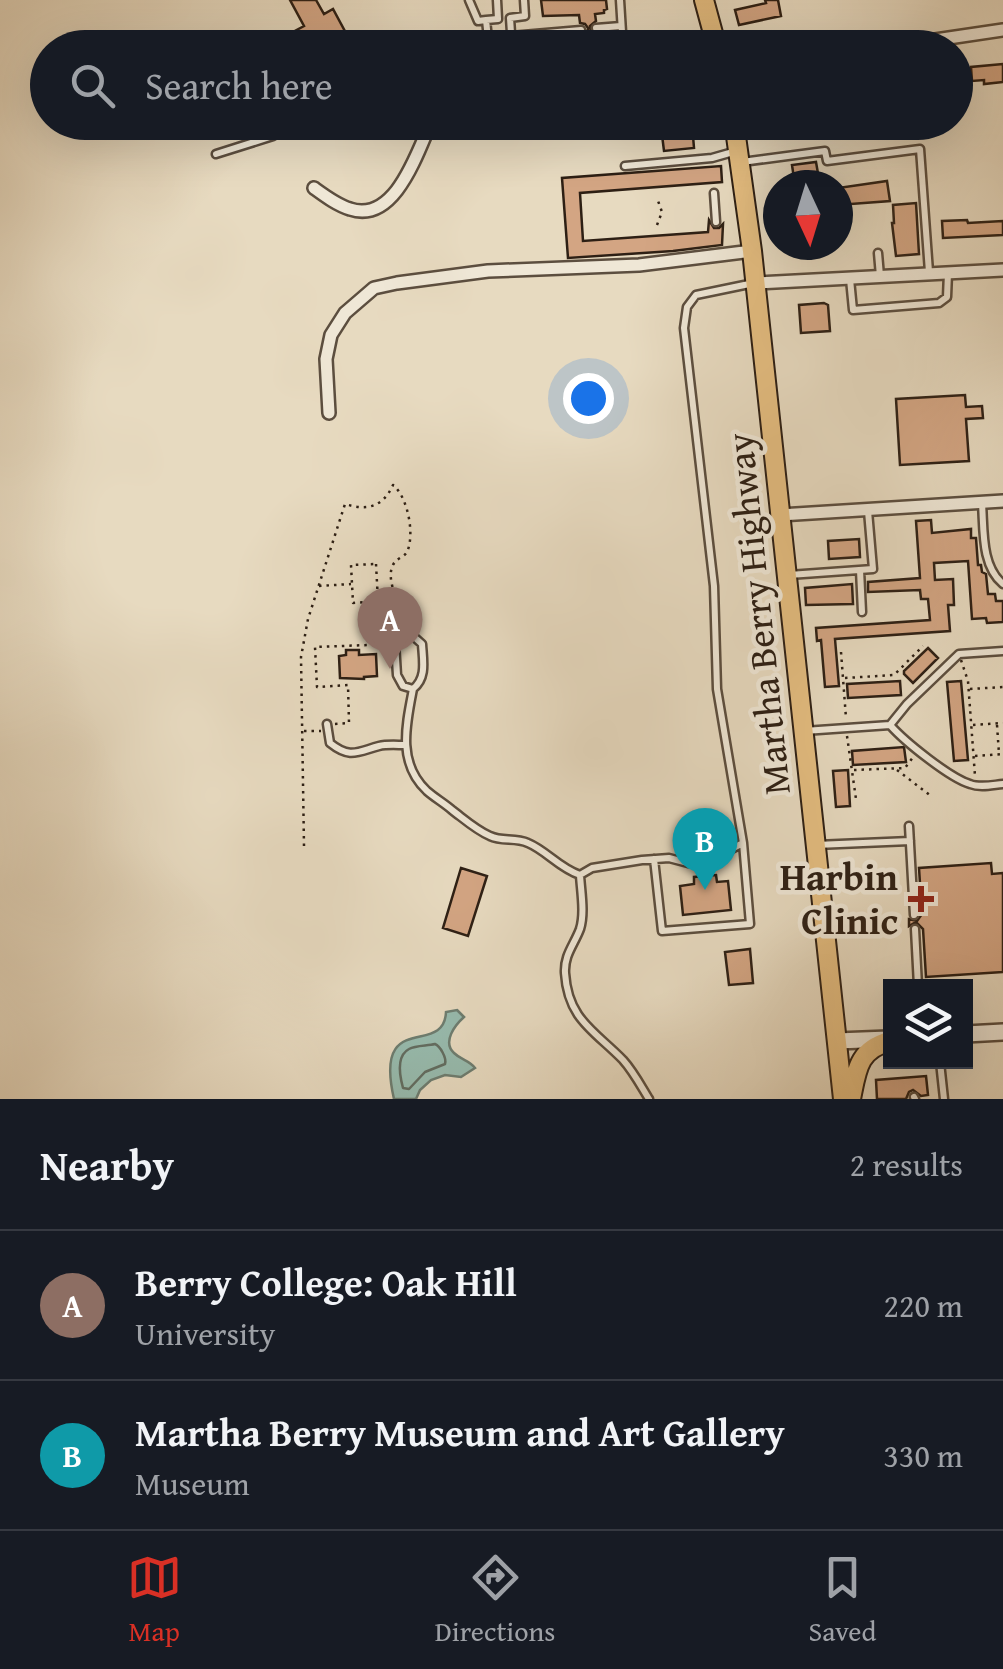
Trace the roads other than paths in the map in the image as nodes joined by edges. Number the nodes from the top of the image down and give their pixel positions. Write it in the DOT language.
graph roads {
  1 [pos="469,0"];
  2 [pos="497,0"];
  3 [pos="524,0"];
  4 [pos="620,0"];
  5 [pos="704,0"];
  6 [pos="510,18"];
  7 [pos="498,19"];
  8 [pos="486,20"];
  9 [pos="621,26"];
  10 [pos="596,28"];
  11 [pos="487,30"];
  12 [pos="511,30"];
  13 [pos="621,30"];
  14 [pos="711,30"];
  15 [pos="1003,30"];
  16 [pos="973,35"];
  17 [pos="260,140"];
  18 [pos="423,140"];
  19 [pos="737,140"];
  20 [pos="216,154"];
  21 [pos="740,157"];
  22 [pos="624,166"];
  23 [pos="314,188"];
  24 [pos="714,193"];
  25 [pos="716,222"];
  26 [pos="752,252"];
  27 [pos="878,252"];
  28 [pos="1003,270"];
  29 [pos="948,273"];
  30 [pos="929,274"];
  31 [pos="880,276"];
  32 [pos="850,278"];
  33 [pos="756,283"];
  34 [pos="329,413"];
  35 [pos="1003,501"];
  36 [pos="982,502"];
  37 [pos="868,510"];
  38 [pos="780,515"];
  39 [pos="860,570"];
  40 [pos="787,575"];
  41 [pos="1003,584"];
  42 [pos="862,612"];
  43 [pos="1003,651"];
  44 [pos="412,689"];
  45 [pos="890,726"];
  46 [pos="327,728"];
  47 [pos="803,731"];
  48 [pos="405,745"];
  49 [pos="1003,784"];
  50 [pos="909,826"];
  51 [pos="910,842"];
  52 [pos="744,843"];
  53 [pos="815,846"];
  54 [pos="654,859"];
  55 [pos="580,875"];
  56 [pos="914,915"];
  57 [pos="915,929"];
  58 [pos="918,979"];
  59 [pos="1003,1032"];
  60 [pos="973,1034"];
  61 [pos="883,1040"];
  62 [pos="837,1041"];
  63 [pos="883,1043"];
  64 [pos="911,1069"];
  65 [pos="939,1069"];
  66 [pos="912,1077"];
  67 [pos="649,1099"];
  68 [pos="843,1099"];
  69 [pos="851,1099"];
  70 [pos="944,1099"];
  1 -- 8 [label="lane"];
  2 -- 7 [label="lane"];
  3 -- 6 [label="lane"];
  4 -- 9 [label="lane"];
  5 -- 14 [label="main road"];
  6 -- 7 [label="lane"];
  6 -- 12 [label="lane"];
  7 -- 8 [label="lane"];
  8 -- 11 [label="lane"];
  9 -- 10 [label="lane"];
  9 -- 13 [label="lane"];
  15 -- 16 [label="street"];
  17 -- 20 [label="lane"];
  18 -- 23 [label="street"];
  19 -- 21 [label="main road, Martha Berry Highway"];
  21 -- 22 [label="lane"];
  21 -- 26 [label="main road, Martha Berry Highway"];
  21 -- 30 [label="lane"];
  24 -- 25 [label="lane"];
  26 -- 33 [label="main road, Martha Berry Highway"];
  26 -- 34 [label="street"];
  27 -- 31 [label="lane"];
  28 -- 29 [label="street"];
  29 -- 30 [label="street"];
  29 -- 32 [label="lane"];
  30 -- 31 [label="street"];
  31 -- 32 [label="street"];
  32 -- 33 [label="street"];
  33 -- 38 [label="main road, Martha Berry Highway"];
  33 -- 52 [label="lane"];
  35 -- 36 [label="street"];
  36 -- 37 [label="street"];
  36 -- 41 [label="lane"];
  37 -- 38 [label="street"];
  37 -- 39 [label="lane"];
  38 -- 40 [label="main road, Martha Berry Highway"];
  39 -- 40 [label="lane"];
  39 -- 42 [label="lane"];
  40 -- 47 [label="main road, Martha Berry Highway"];
  43 -- 45 [label="lane"];
  44 -- 44 [label="lane"];
  44 -- 48 [label="lane"];
  45 -- 47 [label="lane"];
  45 -- 49 [label="lane"];
  46 -- 48 [label="lane"];
  47 -- 53 [label="main road, Martha Berry Highway"];
  48 -- 55 [label="lane"];
  50 -- 51 [label="lane"];
  51 -- 53 [label="lane"];
  51 -- 56 [label="lane"];
  52 -- 54 [label="lane"];
  52 -- 54 [label="lane"];
  53 -- 62 [label="main road, Martha Berry Highway"];
  54 -- 55 [label="lane"];
  55 -- 67 [label="lane"];
  57 -- 58 [label="lane"];
  59 -- 60 [label="street"];
  61 -- 62 [label="street"];
  62 -- 68 [label="main road, Martha Berry Highway"];
  63 -- 69 [label="main road"];
  64 -- 66 [label="lane"];
  65 -- 70 [label="lane"];
}
